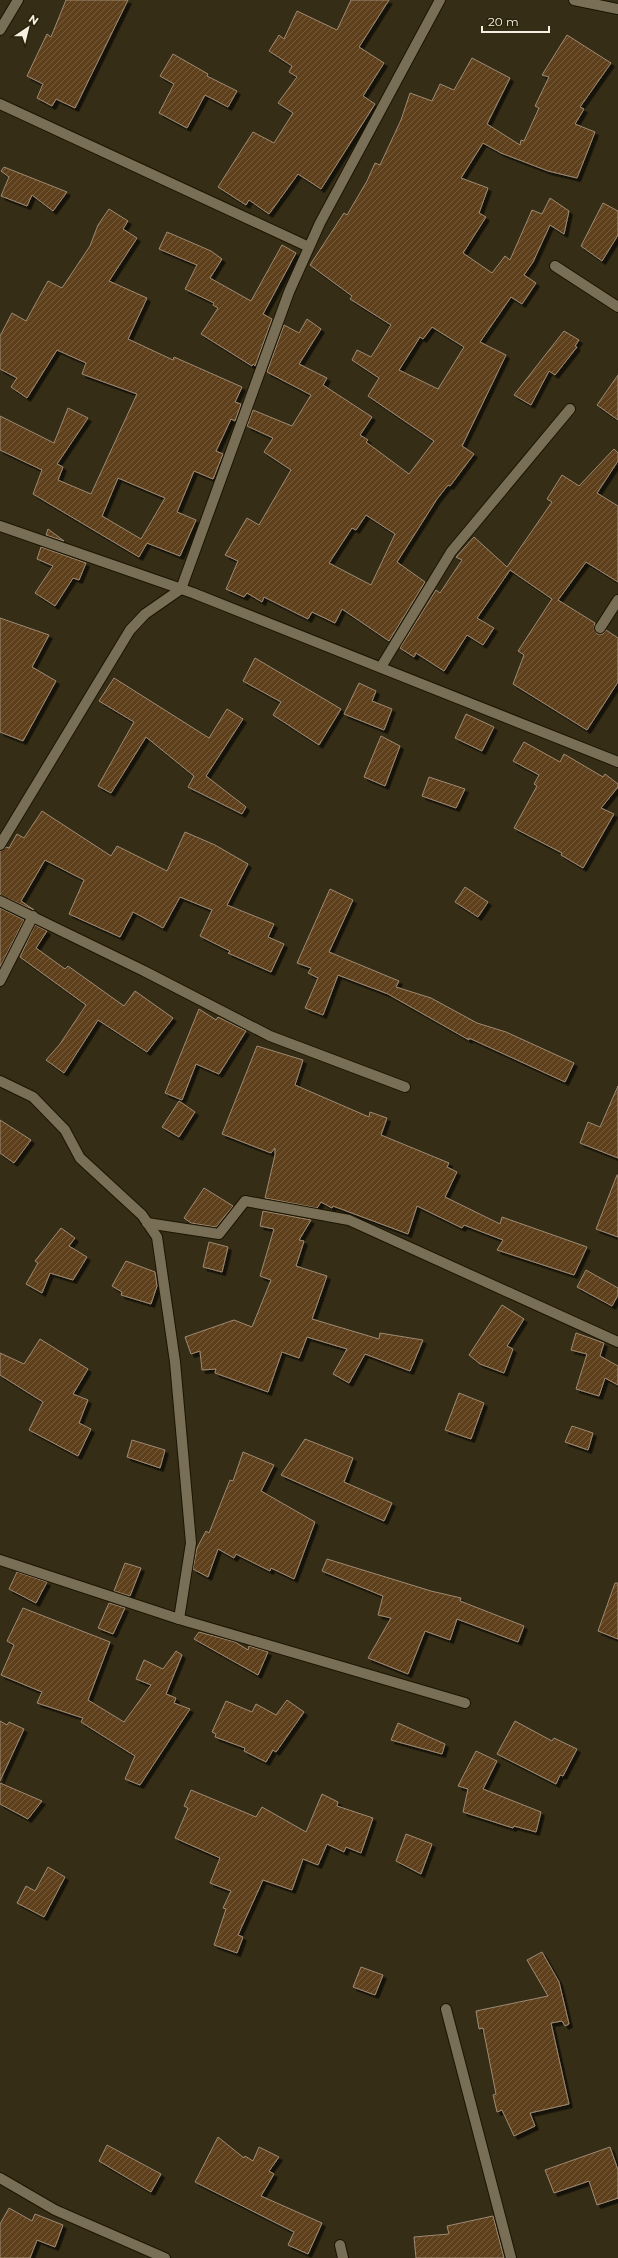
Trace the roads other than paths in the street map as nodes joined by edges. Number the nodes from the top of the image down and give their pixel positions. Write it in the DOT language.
graph roads {
  1 [pos="18,0"];
  2 [pos="440,0"];
  3 [pos="574,0"];
  4 [pos="618,9"];
  5 [pos="0,30"];
  6 [pos="0,104"];
  7 [pos="309,247"];
  8 [pos="555,266"];
  9 [pos="618,306"];
  10 [pos="570,409"];
  11 [pos="0,526"];
  12 [pos="181,589"];
  13 [pos="618,600"];
  14 [pos="600,628"];
  15 [pos="381,667"];
  16 [pos="618,762"];
  17 [pos="0,845"];
  18 [pos="0,901"];
  19 [pos="33,916"];
  20 [pos="0,981"];
  21 [pos="0,1081"];
  22 [pos="406,1087"];
  23 [pos="147,1223"];
  24 [pos="618,1342"];
  25 [pos="0,1560"];
  26 [pos="179,1619"];
  27 [pos="465,1703"];
  28 [pos="446,2009"];
  29 [pos="0,2178"];
  30 [pos="340,2245"];
  31 [pos="165,2258"];
  32 [pos="343,2258"];
  33 [pos="511,2258"];
  1 -- 5 [label="street"];
  2 -- 7 [label="street"];
  3 -- 4 [label="street"];
  6 -- 7 [label="street"];
  7 -- 12 [label="street"];
  8 -- 9 [label="street"];
  10 -- 15 [label="street"];
  11 -- 12 [label="street"];
  12 -- 15 [label="street"];
  12 -- 17 [label="street"];
  13 -- 14 [label="street"];
  15 -- 16 [label="street"];
  18 -- 19 [label="street"];
  19 -- 20 [label="street"];
  19 -- 22 [label="street"];
  21 -- 23 [label="street"];
  23 -- 24 [label="street"];
  23 -- 26 [label="street"];
  25 -- 26 [label="street"];
  26 -- 27 [label="street"];
  28 -- 33 [label="street"];
  29 -- 31 [label="street"];
  30 -- 32 [label="street"];
}
